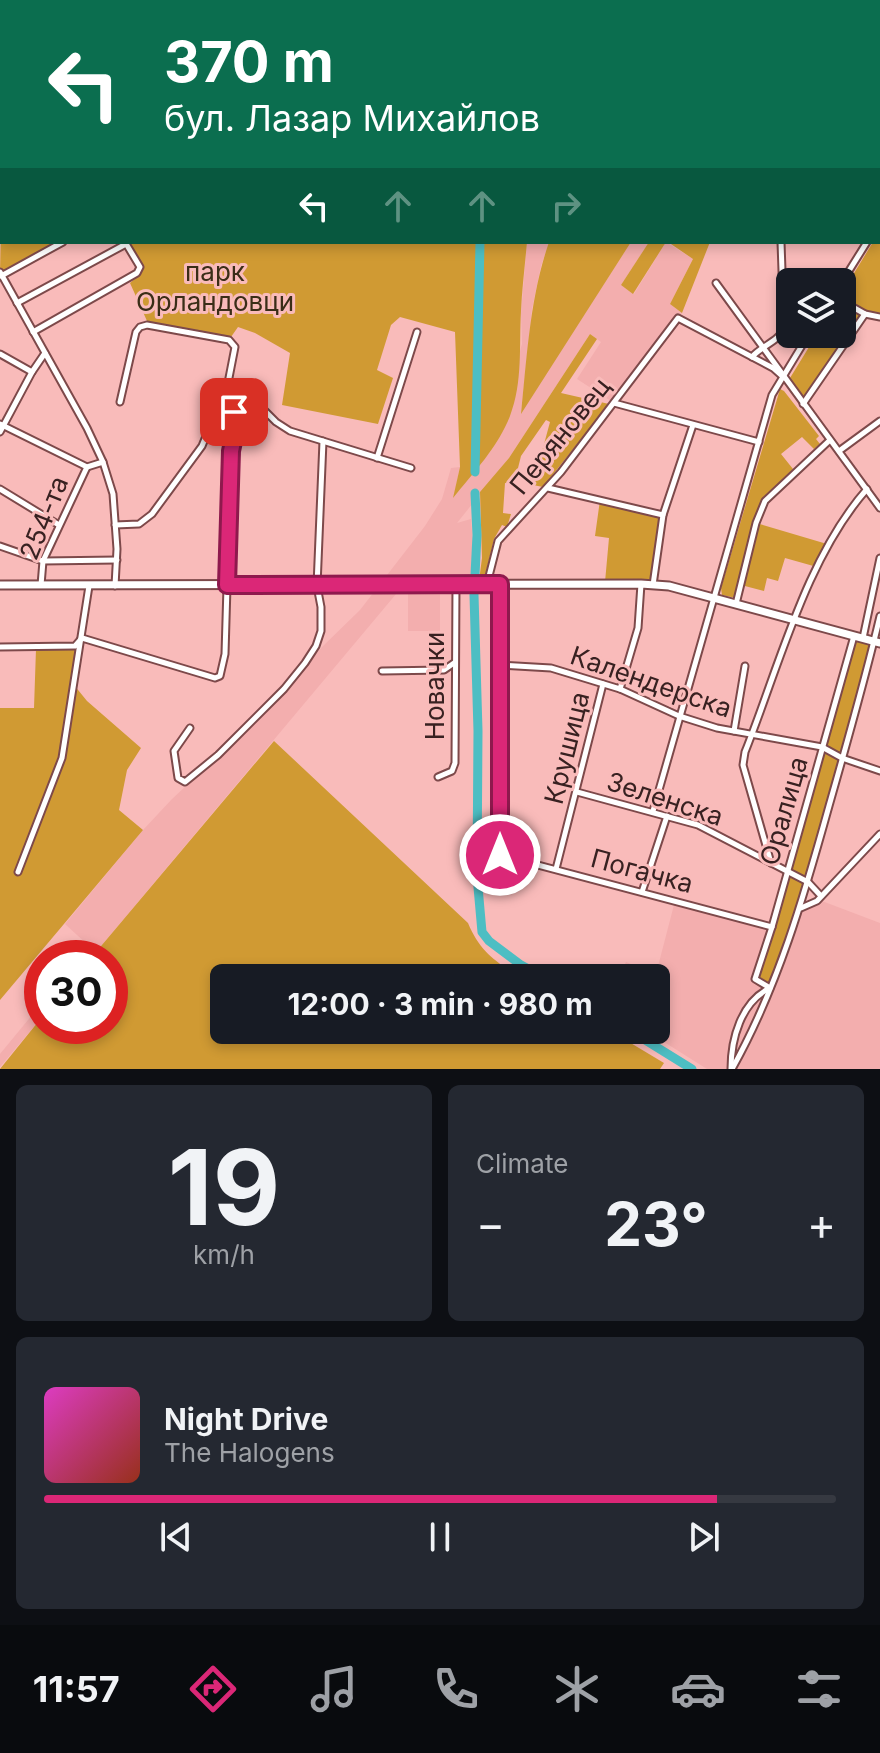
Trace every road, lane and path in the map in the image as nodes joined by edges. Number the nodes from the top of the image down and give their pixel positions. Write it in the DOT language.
graph roads {
  1 [pos="59,244"];
  2 [pos="123,244"];
  3 [pos="126,244"];
  4 [pos="781,244"];
  5 [pos="866,244"];
  6 [pos="851,268"];
  7 [pos="1,275"];
  8 [pos="716,283"];
  9 [pos="17,303"];
  10 [pos="856,309"];
  11 [pos="865,314"];
  12 [pos="880,317"];
  13 [pos="33,332"];
  14 [pos="417,332"];
  15 [pos="764,346"];
  16 [pos="800,348"];
  17 [pos="45,353"];
  18 [pos="0,354"];
  19 [pos="752,357"];
  20 [pos="32,372"];
  21 [pos="782,376"];
  22 [pos="228,383"];
  23 [pos="120,402"];
  24 [pos="614,403"];
  25 [pos="803,404"];
  26 [pos="218,407"];
  27 [pos="880,421"];
  28 [pos="693,425"];
  29 [pos="1,427"];
  30 [pos="830,440"];
  31 [pos="323,441"];
  32 [pos="759,442"];
  33 [pos="839,451"];
  34 [pos="377,458"];
  35 [pos="103,462"];
  36 [pos="87,467"];
  37 [pos="411,468"];
  38 [pos="547,488"];
  39 [pos="0,489"];
  40 [pos="867,489"];
  41 [pos="880,508"];
  42 [pos="663,515"];
  43 [pos="59,525"];
  44 [pos="115,525"];
  45 [pos="0,546"];
  46 [pos="880,558"];
  47 [pos="117,560"];
  48 [pos="43,561"];
  49 [pos="456,584"];
  50 [pos="485,584"];
  51 [pos="500,584"];
  52 [pos="641,584"];
  53 [pos="0,585"];
  54 [pos="41,585"];
  55 [pos="227,585"];
  56 [pos="653,585"];
  57 [pos="89,586"];
  58 [pos="115,586"];
  59 [pos="317,586"];
  60 [pos="714,599"];
  61 [pos="736,604"];
  62 [pos="870,608"];
  63 [pos="880,614"];
  64 [pos="794,619"];
  65 [pos="854,636"];
  66 [pos="82,638"];
  67 [pos="863,638"];
  68 [pos="877,642"];
  69 [pos="0,647"];
  70 [pos="455,662"];
  71 [pos="500,665"];
  72 [pos="745,666"];
  73 [pos="382,671"];
  74 [pos="603,684"];
  75 [pos="620,689"];
  76 [pos="679,716"];
  77 [pos="190,728"];
  78 [pos="734,731"];
  79 [pos="752,734"];
  80 [pos="822,747"];
  81 [pos="842,758"];
  82 [pos="880,771"];
  83 [pos="438,777"];
  84 [pos="577,792"];
  85 [pos="653,811"];
  86 [pos="667,816"];
  87 [pos="880,834"];
  88 [pos="771,863"];
  89 [pos="556,869"];
  90 [pos="18,872"];
  91 [pos="787,872"];
  92 [pos="808,882"];
  93 [pos="642,892"];
  94 [pos="821,896"];
  95 [pos="800,908"];
  96 [pos="772,927"];
  97 [pos="770,988"];
  98 [pos="731,1069"];
  1 -- 7 [label="street"];
  2 -- 9 [label="street"];
  3 -- 13 [label="street"];
  4 -- 15 [label="street"];
  5 -- 6 [label="street"];
  7 -- 9 [label="street"];
  8 -- 15 [label="street"];
  9 -- 13 [label="street"];
  10 -- 11 [label="street"];
  11 -- 12 [label="street"];
  11 -- 25 [label="street"];
  13 -- 17 [label="street"];
  14 -- 34 [label="street"];
  15 -- 19 [label="street"];
  15 -- 21 [label="street"];
  16 -- 21 [label="street"];
  17 -- 20 [label="street"];
  17 -- 35 [label="street"];
  18 -- 20 [label="street"];
  19 -- 21 [label="street"];
  19 -- 24 [label="street, Перяновец"];
  20 -- 29 [label="street"];
  21 -- 25 [label="street"];
  21 -- 32 [label="street"];
  22 -- 23 [label="street"];
  22 -- 26 [label="street"];
  22 -- 31 [label="street"];
  24 -- 28 [label="street"];
  24 -- 38 [label="street, Перяновец"];
  25 -- 30 [label="street"];
  26 -- 44 [label="street"];
  26 -- 55 [label="street"];
  27 -- 33 [label="street"];
  28 -- 32 [label="street"];
  28 -- 42 [label="street"];
  29 -- 36 [label="street"];
  30 -- 33 [label="street"];
  30 -- 61 [label="street"];
  31 -- 34 [label="street"];
  31 -- 59 [label="street"];
  32 -- 60 [label="street"];
  33 -- 40 [label="street"];
  34 -- 37 [label="street"];
  35 -- 36 [label="street"];
  35 -- 44 [label="street"];
  36 -- 43 [label="street, 254-та"];
  38 -- 42 [label="street"];
  38 -- 50 [label="street, Перяновец"];
  39 -- 43 [label="street"];
  40 -- 41 [label="street"];
  40 -- 64 [label="street"];
  42 -- 56 [label="street"];
  43 -- 48 [label="street, 254-та"];
  44 -- 47 [label="street"];
  45 -- 48 [label="street"];
  46 -- 62 [label="street"];
  47 -- 48 [label="street"];
  47 -- 58 [label="street"];
  48 -- 54 [label="street, 254-та"];
  49 -- 50 [label="street"];
  49 -- 59 [label="street"];
  49 -- 70 [label="street, Новачки"];
  50 -- 51 [label="street"];
  51 -- 52 [label="street"];
  51 -- 71 [label="street"];
  52 -- 56 [label="street"];
  52 -- 75 [label="street, Крушица"];
  53 -- 54 [label="street"];
  54 -- 57 [label="street"];
  55 -- 58 [label="street"];
  55 -- 59 [label="street"];
  55 -- 66 [label="street"];
  56 -- 60 [label="street"];
  57 -- 58 [label="street"];
  57 -- 66 [label="street"];
  59 -- 77 [label="street"];
  60 -- 61 [label="street"];
  60 -- 76 [label="street"];
  61 -- 64 [label="street"];
  62 -- 63 [label="street"];
  62 -- 67 [label="street"];
  63 -- 68 [label="street, Оралица"];
  64 -- 65 [label="street"];
  64 -- 79 [label="street"];
  65 -- 67 [label="street"];
  65 -- 80 [label="street, Оралица"];
  66 -- 69 [label="street"];
  66 -- 90 [label="street"];
  67 -- 68 [label="street"];
  68 -- 81 [label="street, Оралица"];
  70 -- 73 [label="street"];
  70 -- 83 [label="street, Новачки"];
  71 -- 74 [label="street, Календерска"];
  71 -- 89 [label="street, Погачка"];
  72 -- 78 [label="street"];
  74 -- 75 [label="street, Календерска"];
  74 -- 84 [label="street, Крушица"];
  75 -- 76 [label="street, Календерска"];
  76 -- 78 [label="street, Календерска"];
  76 -- 85 [label="street"];
  78 -- 79 [label="street, Календерска"];
  79 -- 80 [label="street, Календерска"];
  79 -- 88 [label="street"];
  80 -- 81 [label="street, Календерска"];
  80 -- 91 [label="street, Оралица"];
  81 -- 82 [label="street, Календерска"];
  81 -- 92 [label="street, Оралица"];
  84 -- 85 [label="street, Зеленска"];
  84 -- 89 [label="street, Крушица"];
  85 -- 86 [label="street, Зеленска"];
  86 -- 88 [label="street, Зеленска"];
  86 -- 93 [label="street"];
  87 -- 94 [label="street"];
  88 -- 91 [label="street, Зеленска"];
  89 -- 93 [label="street, Погачка"];
  91 -- 92 [label="street, Зеленска"];
  91 -- 96 [label="street, Оралица"];
  92 -- 94 [label="street, Зеленска"];
  92 -- 95 [label="street, Оралица"];
  93 -- 96 [label="street, Погачка"];
  94 -- 95 [label="street"];
  95 -- 97 [label="street, Оралица"];
  96 -- 97 [label="street, Оралица"];
  97 -- 98 [label="street, Оралица"];
  97 -- 98 [label="street"];
}
